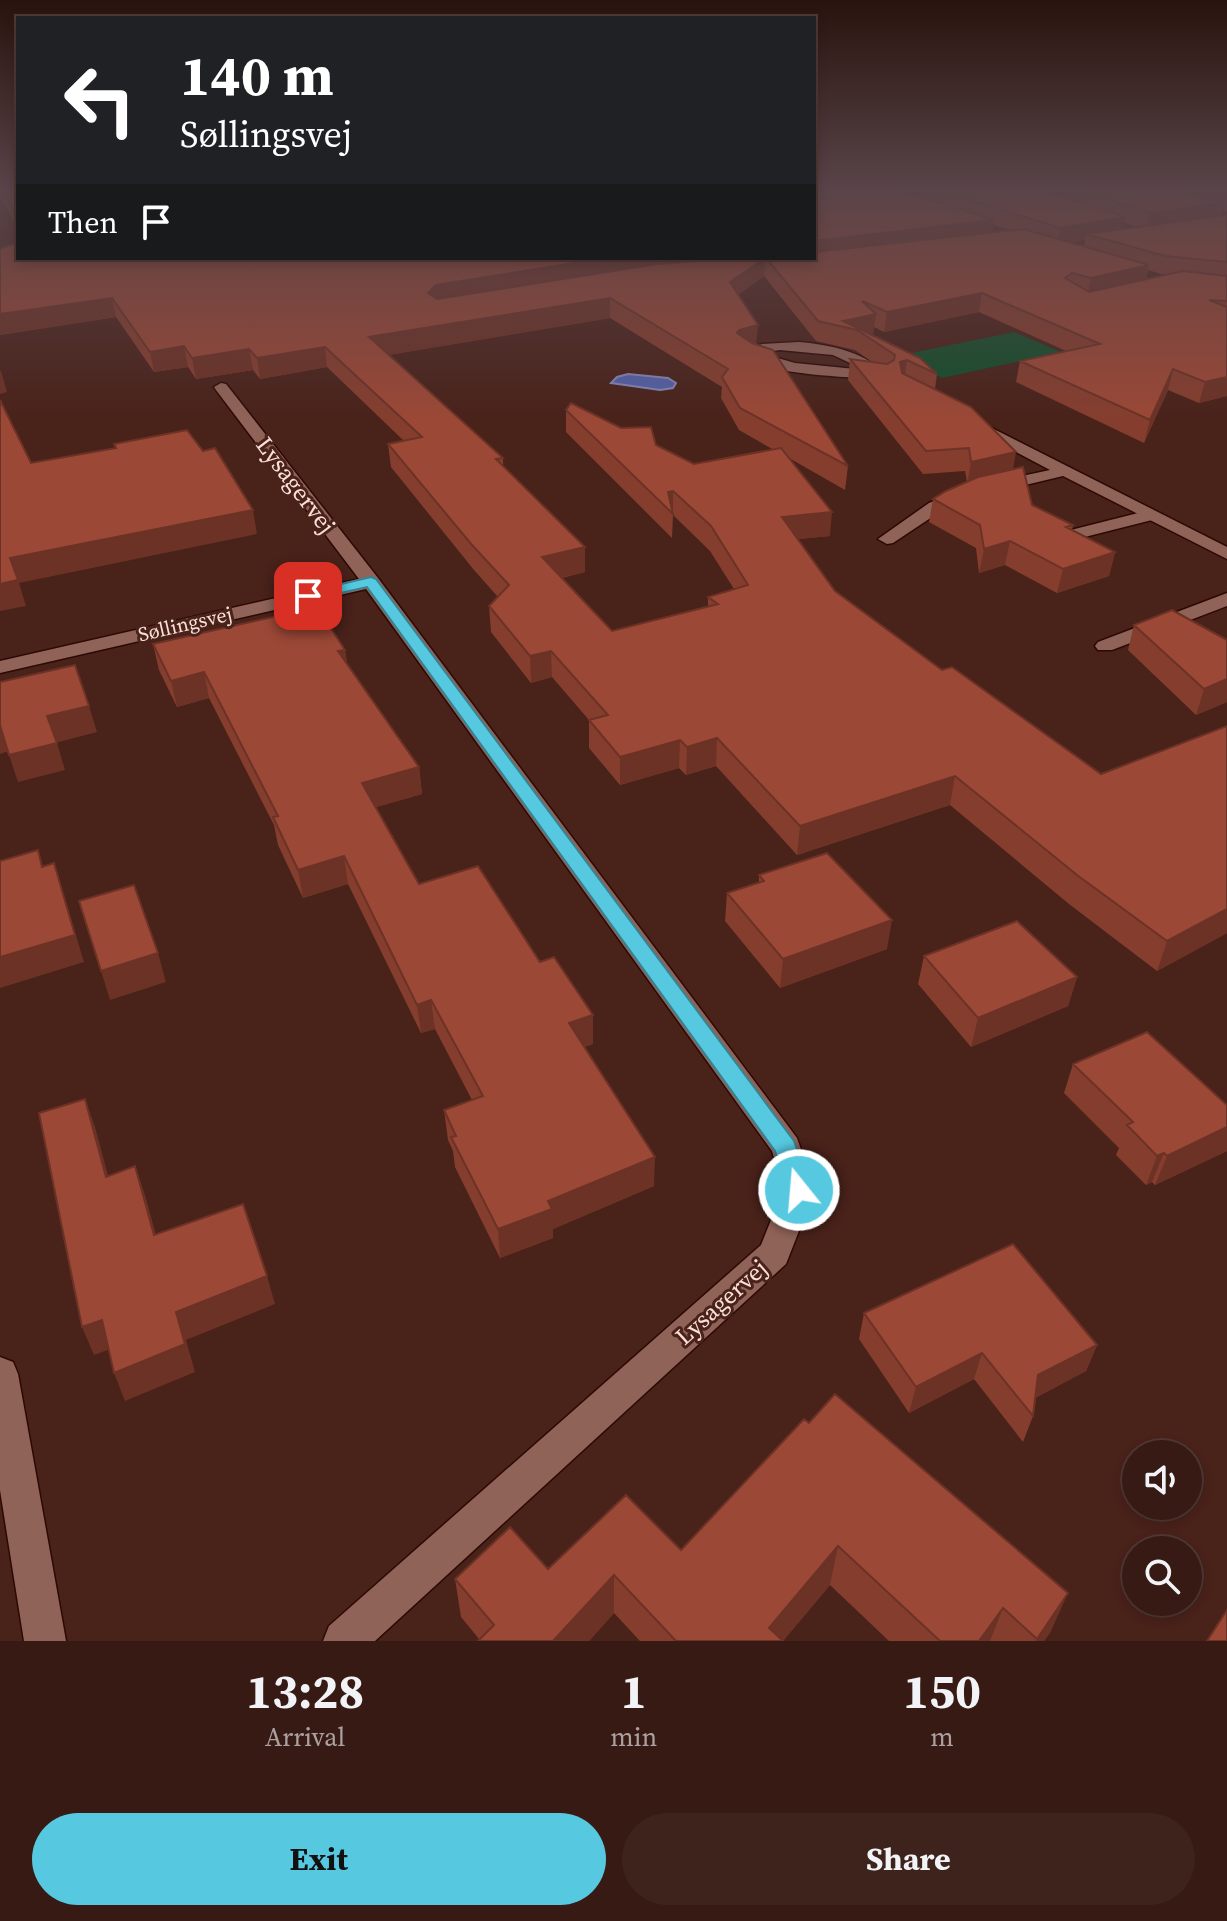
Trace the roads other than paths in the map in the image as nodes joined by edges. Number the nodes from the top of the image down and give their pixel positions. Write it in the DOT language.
graph roads {
  1 [pos="882,376"];
  2 [pos="221,387"];
  3 [pos="963,418"];
  4 [pos="1065,471"];
  5 [pos="1150,515"];
  6 [pos="1061,538"];
  7 [pos="887,539"];
  8 [pos="1227,554"];
  9 [pos="371,582"];
  10 [pos="1227,599"];
  11 [pos="1105,646"];
  12 [pos="0,667"];
  13 [pos="0,1374"];
  14 [pos="45,1641"];
  15 [pos="344,1641"];
  1 -- 1 [label="street"];
  2 -- 9 [label="street, Lysagervej"];
  3 -- 4 [label="street"];
  4 -- 5 [label="street"];
  4 -- 7 [label="street"];
  5 -- 6 [label="street"];
  5 -- 8 [label="street"];
  9 -- 12 [label="street, Søllingsvej"];
  9 -- 15 [label="street, Lysagervej"];
  10 -- 11 [label="street"];
  13 -- 14 [label="street"];
}
